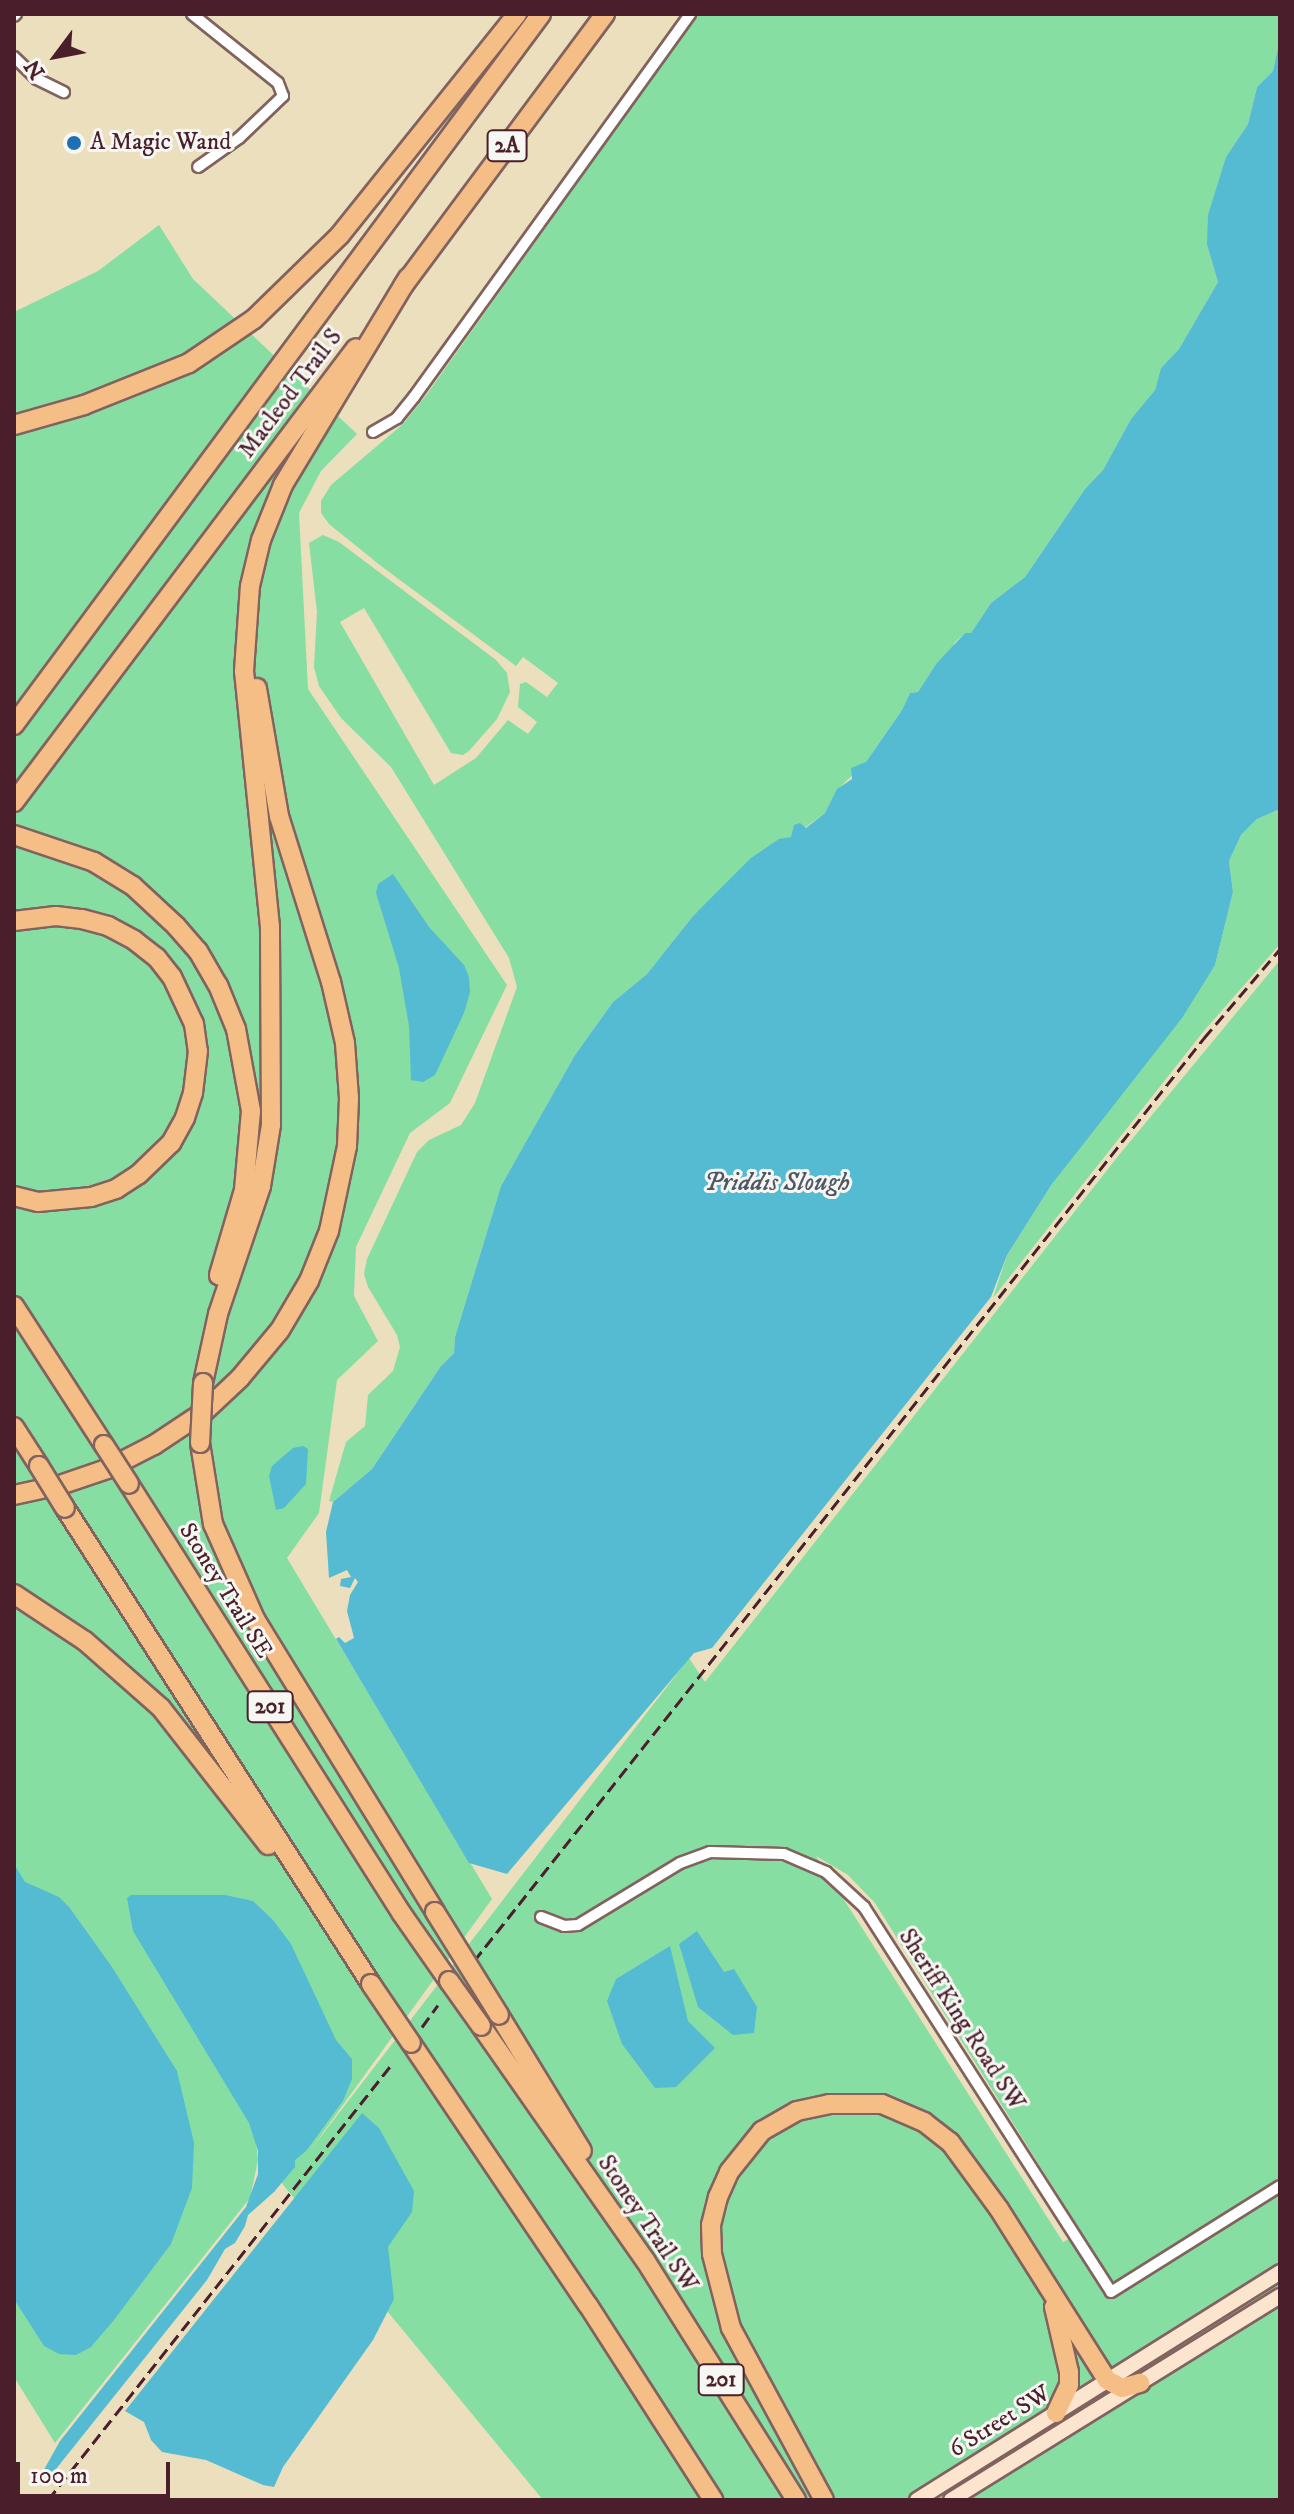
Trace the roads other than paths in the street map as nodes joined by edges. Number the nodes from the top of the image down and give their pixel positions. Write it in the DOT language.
graph roads {
  1 [pos="192,14"];
  2 [pos="517,14"];
  3 [pos="541,14"];
  4 [pos="605,14"];
  5 [pos="690,14"];
  6 [pos="14,57"];
  7 [pos="64,92"];
  8 [pos="198,167"];
  9 [pos="408,278"];
  10 [pos="84,405"];
  11 [pos="14,417"];
  12 [pos="14,425"];
  13 [pos="373,432"];
  14 [pos="255,561"];
  15 [pos="14,725"];
  16 [pos="14,802"];
  17 [pos="19,836"];
  18 [pos="14,921"];
  19 [pos="14,1196"];
  20 [pos="14,1306"];
  21 [pos="204,1376"];
  22 [pos="14,1427"];
  23 [pos="14,1495"];
  24 [pos="14,1594"];
  25 [pos="14,1606"];
  26 [pos="85,1641"];
  27 [pos="541,1917"];
  28 [pos="340,1939"];
  29 [pos="449,1981"];
  30 [pos="1280,2186"];
  31 [pos="645,2260"];
  32 [pos="1039,2271"];
  33 [pos="1280,2272"];
  34 [pos="1280,2296"];
  35 [pos="1107,2380"];
  36 [pos="1140,2383"];
  37 [pos="1056,2413"];
  38 [pos="713,2500"];
  39 [pos="796,2500"];
  40 [pos="824,2500"];
  41 [pos="917,2500"];
  42 [pos="951,2500"];
  1 -- 8 [label="street"];
  2 -- 10 [label="highway"];
  3 -- 15 [label="highway, Macleod Trail S"];
  4 -- 9 [label="highway, Macleod Trail S / 2A"];
  5 -- 13 [label="street"];
  6 -- 7 [label="street"];
  9 -- 14 [label="highway"];
  9 -- 16 [label="highway, Macleod Trail S"];
  10 -- 11 [label="highway"];
  10 -- 12 [label="highway"];
  14 -- 21 [label="highway"];
  14 -- 23 [label="highway"];
  17 -- 21 [label="highway"];
  18 -- 19 [label="highway"];
  20 -- 29 [label="highway, Stoney Trail SE / 201, bridge"];
  21 -- 31 [label="highway, bridge"];
  22 -- 28 [label="highway, 201, bridge"];
  24 -- 26 [label="highway"];
  25 -- 26 [label="highway"];
  26 -- 28 [label="highway"];
  27 -- 30 [label="street, Sheriff King Road SW"];
  28 -- 38 [label="highway, 201, bridge"];
  29 -- 31 [label="highway, Stoney Trail SW / 201, bridge"];
  31 -- 39 [label="highway, Stoney Trail SW / 201"];
  32 -- 35 [label="highway"];
  32 -- 37 [label="highway"];
  32 -- 40 [label="highway"];
  33 -- 35 [label="main road, 6 Street SW"];
  34 -- 36 [label="main road, 6 Street SW"];
  35 -- 36 [label="highway"];
  35 -- 37 [label="main road, 6 Street SW"];
  36 -- 42 [label="main road, 6 Street SW"];
  37 -- 41 [label="main road, 6 Street SW"];
}
